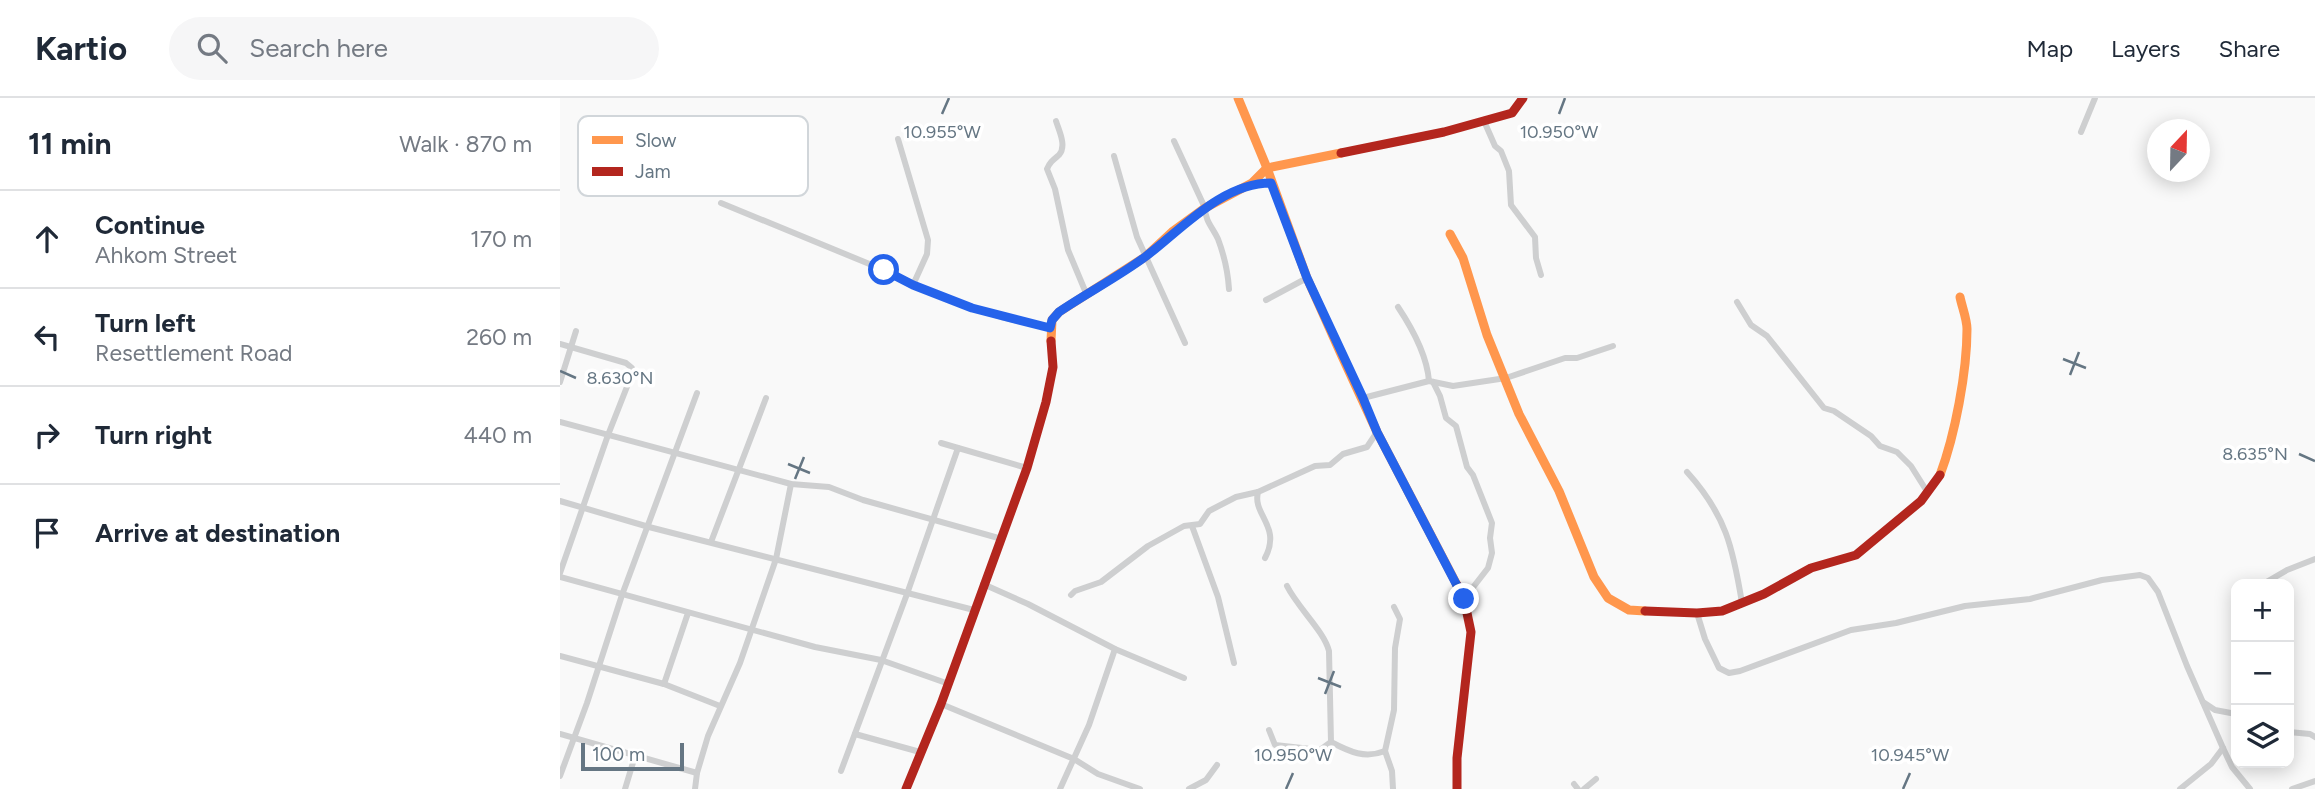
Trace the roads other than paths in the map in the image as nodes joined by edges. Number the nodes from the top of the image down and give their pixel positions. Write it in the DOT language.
graph roads {
  1 [pos="1238,98"];
  2 [pos="1523,98"];
  3 [pos="2095,98"];
  4 [pos="1056,121"];
  5 [pos="1484,121"];
  6 [pos="2081,132"];
  7 [pos="898,139"];
  8 [pos="1174,141"];
  9 [pos="1114,156"];
  10 [pos="1267,168"];
  11 [pos="1252,183"];
  12 [pos="1271,183"];
  13 [pos="721,203"];
  14 [pos="1205,208"];
  15 [pos="1450,234"];
  16 [pos="1145,257"];
  17 [pos="1541,275"];
  18 [pos="1307,278"];
  19 [pos="913,285"];
  20 [pos="1229,289"];
  21 [pos="1086,293"];
  22 [pos="1959,297"];
  23 [pos="1266,300"];
  24 [pos="1737,302"];
  25 [pos="1398,307"];
  26 [pos="1050,328"];
  27 [pos="576,331"];
  28 [pos="1185,343"];
  29 [pos="560,344"];
  30 [pos="1613,346"];
  31 [pos="570,348"];
  32 [pos="1506,378"];
  33 [pos="560,382"];
  34 [pos="1431,382"];
  35 [pos="697,393"];
  36 [pos="766,398"];
  37 [pos="1363,398"];
  38 [pos="560,422"];
  39 [pos="1377,432"];
  40 [pos="608,435"];
  41 [pos="941,443"];
  42 [pos="958,448"];
  43 [pos="674,453"];
  44 [pos="1027,468"];
  45 [pos="740,470"];
  46 [pos="1687,472"];
  47 [pos="791,484"];
  48 [pos="1258,492"];
  49 [pos="1928,493"];
  50 [pos="560,501"];
  51 [pos="584,509"];
  52 [pos="932,519"];
  53 [pos="1192,526"];
  54 [pos="649,527"];
  55 [pos="1002,539"];
  56 [pos="711,542"];
  57 [pos="1265,558"];
  58 [pos="776,559"];
  59 [pos="2315,559"];
  60 [pos="560,575"];
  61 [pos="2272,579"];
  62 [pos="983,584"];
  63 [pos="1287,586"];
  64 [pos="907,594"];
  65 [pos="622,595"];
  66 [pos="1071,595"];
  67 [pos="1464,599"];
  68 [pos="1742,603"];
  69 [pos="1394,607"];
  70 [pos="974,610"];
  71 [pos="688,613"];
  72 [pos="1697,613"];
  73 [pos="750,630"];
  74 [pos="1115,649"];
  75 [pos="560,656"];
  76 [pos="881,660"];
  77 [pos="1234,663"];
  78 [pos="598,667"];
  79 [pos="1184,678"];
  80 [pos="664,684"];
  81 [pos="949,684"];
  82 [pos="2202,701"];
  83 [pos="942,704"];
  84 [pos="720,706"];
  85 [pos="2231,713"];
  86 [pos="1269,730"];
  87 [pos="2294,732"];
  88 [pos="855,733"];
  89 [pos="560,734"];
  90 [pos="2315,737"];
  91 [pos="574,738"];
  92 [pos="1331,742"];
  93 [pos="2223,748"];
  94 [pos="1385,751"];
  95 [pos="920,752"];
  96 [pos="635,756"];
  97 [pos="1073,759"];
  98 [pos="1217,765"];
  99 [pos="841,771"];
  100 [pos="697,773"];
  101 [pos="560,776"];
  102 [pos="2315,781"];
  103 [pos="1123,786"];
  104 [pos="625,789"];
  105 [pos="695,789"];
  106 [pos="905,789"];
  107 [pos="1060,789"];
  108 [pos="1140,789"];
  109 [pos="1189,789"];
  110 [pos="1393,789"];
  111 [pos="1457,789"];
  112 [pos="1584,789"];
  113 [pos="1597,789"];
  114 [pos="2180,789"];
  115 [pos="2249,789"];
  116 [pos="2292,789"];
  1 -- 10 [label="street"];
  2 -- 5 [label="street"];
  3 -- 6 [label="street"];
  4 -- 21 [label="street"];
  5 -- 10 [label="street"];
  5 -- 17 [label="street"];
  7 -- 19 [label="street"];
  8 -- 14 [label="street"];
  9 -- 16 [label="street"];
  10 -- 11 [label="street"];
  10 -- 12 [label="street"];
  11 -- 12 [label="street"];
  11 -- 14 [label="street"];
  12 -- 18 [label="street"];
  13 -- 19 [label="street"];
  14 -- 16 [label="street"];
  14 -- 20 [label="street"];
  15 -- 32 [label="street"];
  16 -- 21 [label="street"];
  16 -- 28 [label="street"];
  18 -- 23 [label="street"];
  18 -- 37 [label="street"];
  19 -- 26 [label="street"];
  21 -- 26 [label="street"];
  22 -- 49 [label="street"];
  24 -- 49 [label="street"];
  25 -- 34 [label="street"];
  26 -- 44 [label="street"];
  27 -- 31 [label="street"];
  29 -- 31 [label="street"];
  30 -- 32 [label="street"];
  31 -- 33 [label="street"];
  31 -- 40 [label="street"];
  32 -- 34 [label="street"];
  32 -- 72 [label="street"];
  34 -- 37 [label="street"];
  34 -- 67 [label="street"];
  35 -- 43 [label="street"];
  36 -- 45 [label="street"];
  37 -- 39 [label="street"];
  38 -- 40 [label="street"];
  39 -- 48 [label="street"];
  39 -- 67 [label="street"];
  40 -- 43 [label="street"];
  40 -- 51 [label="street"];
  41 -- 42 [label="street"];
  42 -- 44 [label="street"];
  42 -- 52 [label="street"];
  43 -- 45 [label="street"];
  43 -- 54 [label="street"];
  44 -- 55 [label="street"];
  45 -- 47 [label="street"];
  45 -- 56 [label="street"];
  46 -- 68 [label="street"];
  47 -- 52 [label="street"];
  47 -- 58 [label="street"];
  48 -- 53 [label="street"];
  48 -- 57 [label="street"];
  49 -- 68 [label="street"];
  50 -- 51 [label="street"];
  51 -- 54 [label="street"];
  51 -- 60 [label="street"];
  52 -- 55 [label="street"];
  52 -- 64 [label="street"];
  53 -- 66 [label="street"];
  53 -- 77 [label="street"];
  54 -- 56 [label="street"];
  54 -- 65 [label="street"];
  55 -- 62 [label="street"];
  56 -- 58 [label="street"];
  58 -- 64 [label="street"];
  58 -- 73 [label="street"];
  59 -- 61 [label="street"];
  60 -- 65 [label="street"];
  62 -- 70 [label="street"];
  62 -- 74 [label="street"];
  63 -- 92 [label="street"];
  64 -- 70 [label="street"];
  64 -- 76 [label="street"];
  65 -- 71 [label="street"];
  65 -- 78 [label="street"];
  67 -- 111 [label="street"];
  68 -- 72 [label="street"];
  69 -- 94 [label="street"];
  70 -- 81 [label="street"];
  71 -- 73 [label="street"];
  71 -- 80 [label="street"];
  72 -- 82 [label="street"];
  73 -- 76 [label="street"];
  73 -- 84 [label="street"];
  74 -- 79 [label="street"];
  74 -- 97 [label="street"];
  75 -- 78 [label="street"];
  76 -- 81 [label="street"];
  76 -- 88 [label="street"];
  78 -- 80 [label="street"];
  78 -- 91 [label="street"];
  80 -- 84 [label="street"];
  81 -- 83 [label="street"];
  82 -- 85 [label="street"];
  82 -- 93 [label="street"];
  83 -- 95 [label="street"];
  83 -- 97 [label="street"];
  84 -- 100 [label="street"];
  86 -- 92 [label="street"];
  87 -- 90 [label="street"];
  88 -- 95 [label="street"];
  88 -- 99 [label="street"];
  89 -- 91 [label="street"];
  91 -- 96 [label="street"];
  91 -- 101 [label="street"];
  92 -- 94 [label="street"];
  93 -- 114 [label="street"];
  93 -- 115 [label="street"];
  94 -- 110 [label="street"];
  95 -- 106 [label="street"];
  96 -- 100 [label="street"];
  96 -- 104 [label="street"];
  97 -- 103 [label="street"];
  97 -- 107 [label="street"];
  98 -- 109 [label="street"];
  100 -- 105 [label="street"];
  102 -- 116 [label="street"];
  103 -- 108 [label="street"];
  112 -- 113 [label="street"];
}
